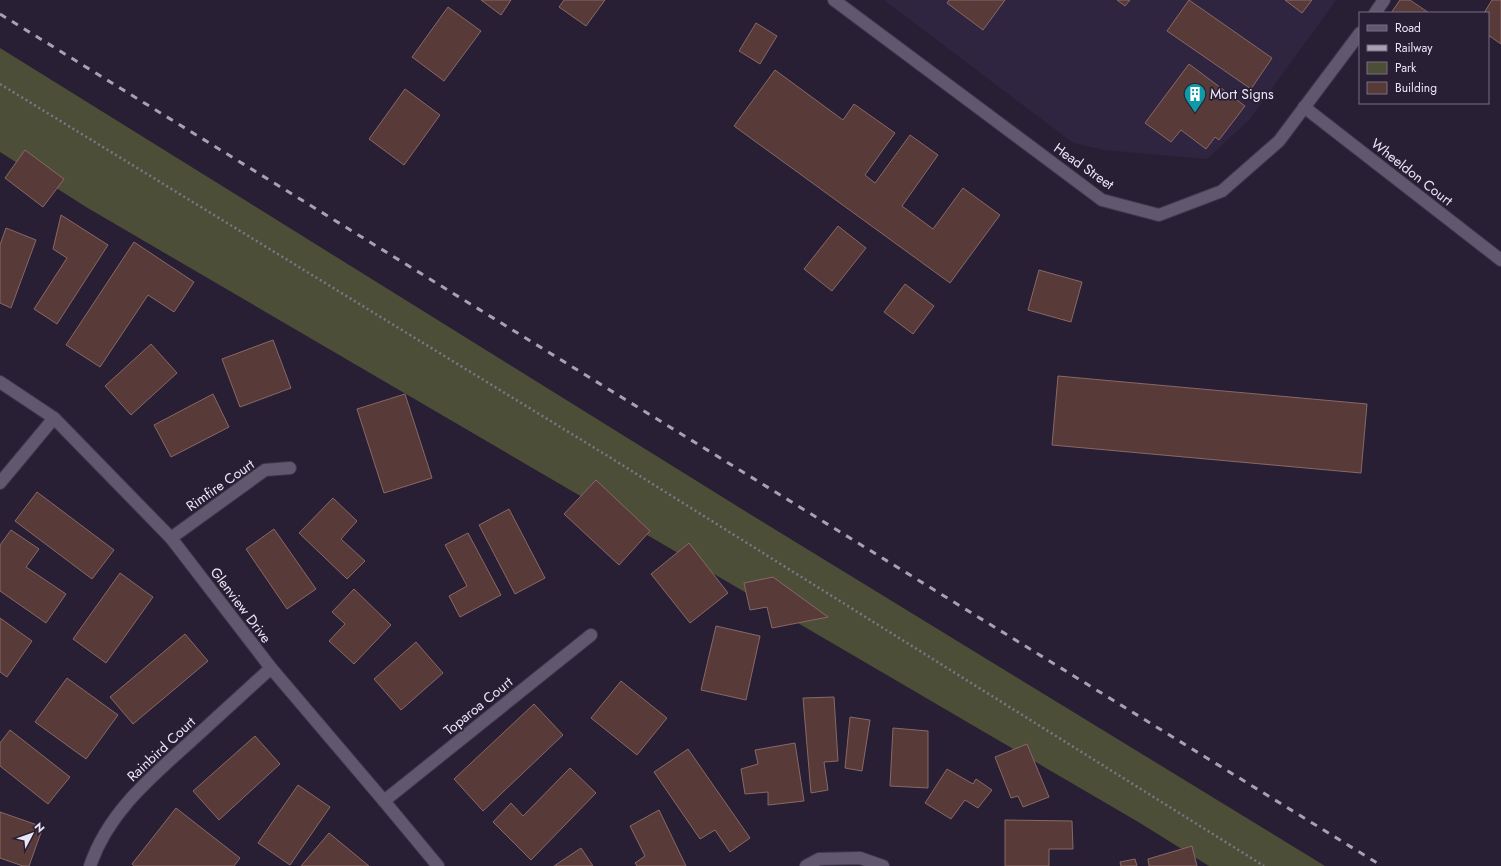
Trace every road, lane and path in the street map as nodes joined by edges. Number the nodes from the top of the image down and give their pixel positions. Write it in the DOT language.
graph roads {
  1 [pos="834,0"];
  2 [pos="1384,0"];
  3 [pos="1376,12"];
  4 [pos="1359,33"];
  5 [pos="0,84"];
  6 [pos="1304,107"];
  7 [pos="1501,260"];
  8 [pos="0,382"];
  9 [pos="54,418"];
  10 [pos="290,468"];
  11 [pos="0,482"];
  12 [pos="171,538"];
  13 [pos="591,635"];
  14 [pos="271,668"];
  15 [pos="384,801"];
  16 [pos="90,866"];
  17 [pos="438,866"];
  18 [pos="806,866"];
  19 [pos="883,866"];
  20 [pos="1264,866"];
  1 -- 6 [label="street, Head Street"];
  2 -- 3 [label="street"];
  4 -- 6 [label="street, Head Street"];
  5 -- 20 [label="path"];
  6 -- 7 [label="street, Wheeldon Court"];
  8 -- 9 [label="street, Glenview Drive"];
  9 -- 11 [label="street"];
  9 -- 12 [label="street, Glenview Drive"];
  10 -- 12 [label="street, Rimfire Court"];
  12 -- 14 [label="street, Glenview Drive"];
  13 -- 15 [label="street, Toparoa Court"];
  14 -- 15 [label="street, Glenview Drive"];
  14 -- 16 [label="street, Rainbird Court"];
  15 -- 17 [label="street, Glenview Drive"];
  18 -- 19 [label="street"];
}
